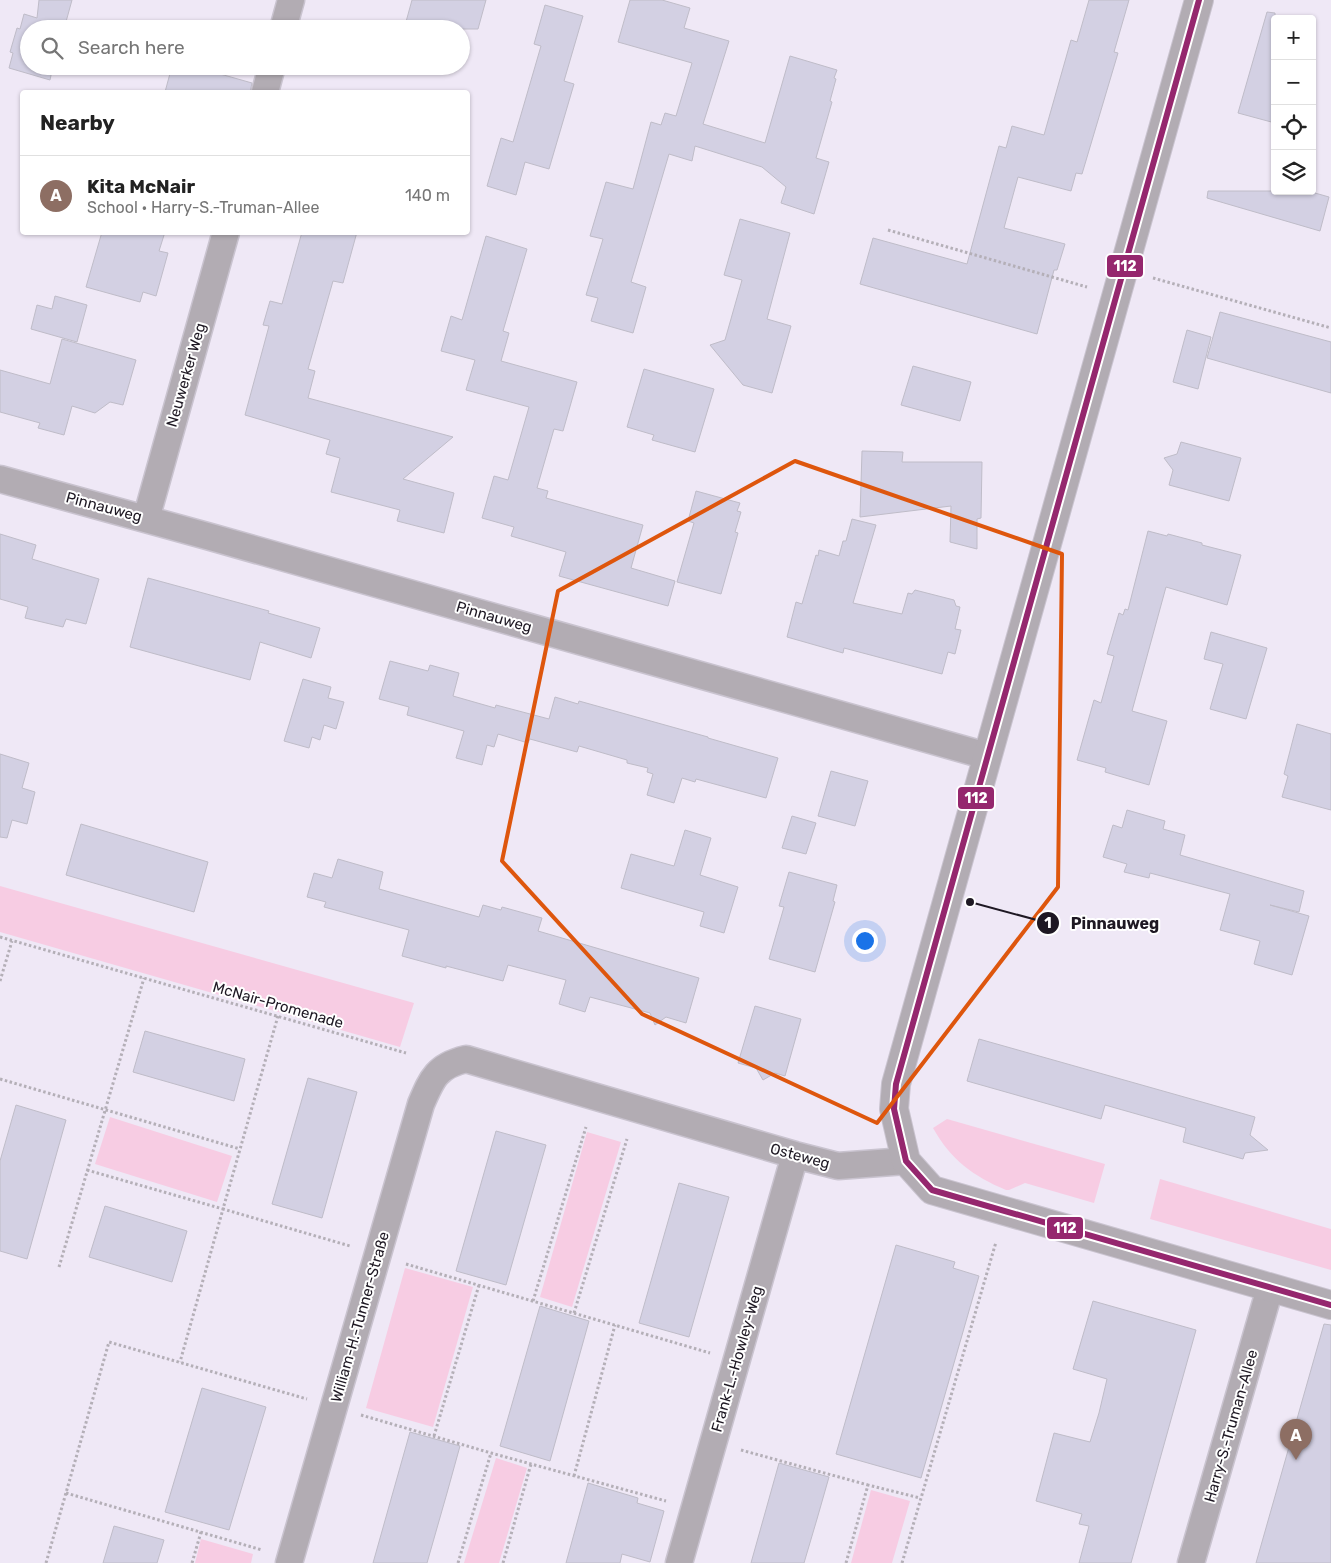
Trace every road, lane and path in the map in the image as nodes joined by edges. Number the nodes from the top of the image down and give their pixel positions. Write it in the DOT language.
graph roads {
  1 [pos="291,0"];
  2 [pos="1199,0"];
  3 [pos="285,20"];
  4 [pos="270,75"];
  5 [pos="266,90"];
  6 [pos="888,230"];
  7 [pos="225,235"];
  8 [pos="1153,278"];
  9 [pos="1088,288"];
  10 [pos="1331,328"];
  11 [pos="0,479"];
  12 [pos="146,519"];
  13 [pos="987,756"];
  14 [pos="0,937"];
  15 [pos="12,941"];
  16 [pos="144,978"];
  17 [pos="0,981"];
  18 [pos="278,1016"];
  19 [pos="406,1053"];
  20 [pos="436,1074"];
  21 [pos="0,1079"];
  22 [pos="105,1110"];
  23 [pos="586,1127"];
  24 [pos="627,1139"];
  25 [pos="240,1149"];
  26 [pos="795,1155"];
  27 [pos="906,1161"];
  28 [pos="87,1170"];
  29 [pos="223,1209"];
  30 [pos="996,1242"];
  31 [pos="351,1246"];
  32 [pos="402,1263"];
  33 [pos="59,1267"];
  34 [pos="479,1285"];
  35 [pos="1270,1288"];
  36 [pos="533,1301"];
  37 [pos="1331,1305"];
  38 [pos="574,1313"];
  39 [pos="615,1325"];
  40 [pos="737,1361"];
  41 [pos="180,1362"];
  42 [pos="308,1399"];
  43 [pos="358,1414"];
  44 [pos="434,1436"];
  45 [pos="713,1443"];
  46 [pos="491,1453"];
  47 [pos="531,1464"];
  48 [pos="574,1476"];
  49 [pos="868,1485"];
  50 [pos="66,1493"];
  51 [pos="920,1498"];
  52 [pos="695,1509"];
  53 [pos="201,1532"];
  54 [pos="264,1551"];
  55 [pos="46,1563"];
  56 [pos="192,1563"];
  57 [pos="289,1563"];
  58 [pos="458,1563"];
  59 [pos="503,1563"];
  60 [pos="679,1563"];
  61 [pos="846,1563"];
  62 [pos="902,1563"];
  63 [pos="1191,1563"];
  1 -- 3 [label="street"];
  2 -- 13 [label="street"];
  4 -- 5 [label="street"];
  6 -- 9 [label="path"];
  7 -- 12 [label="street, Neuwerker Weg"];
  8 -- 10 [label="path"];
  11 -- 12 [label="street, Pinnauweg"];
  12 -- 13 [label="street, Pinnauweg"];
  13 -- 27 [label="street"];
  14 -- 15 [label="path, McNair-Promenade"];
  15 -- 16 [label="path, McNair-Promenade"];
  15 -- 17 [label="path"];
  16 -- 18 [label="path, McNair-Promenade"];
  16 -- 22 [label="path"];
  18 -- 19 [label="path, McNair-Promenade"];
  18 -- 25 [label="path"];
  20 -- 26 [label="street, Osteweg"];
  20 -- 57 [label="street, William-H.-Tunner-Straße"];
  21 -- 22 [label="path"];
  22 -- 25 [label="path"];
  22 -- 28 [label="path"];
  23 -- 36 [label="path"];
  24 -- 38 [label="path"];
  25 -- 29 [label="path"];
  26 -- 27 [label="street, Osteweg"];
  26 -- 40 [label="street, Frank-L.-Howley-Weg"];
  27 -- 35 [label="street"];
  28 -- 29 [label="path"];
  28 -- 33 [label="path"];
  29 -- 31 [label="path"];
  29 -- 41 [label="path"];
  30 -- 51 [label="path"];
  32 -- 34 [label="path"];
  34 -- 36 [label="path"];
  34 -- 44 [label="path"];
  35 -- 37 [label="street"];
  35 -- 63 [label="street, Harry-S.-Truman-Allee"];
  36 -- 38 [label="path"];
  38 -- 39 [label="path"];
  39 -- 40 [label="path"];
  39 -- 48 [label="path"];
  40 -- 45 [label="street, Frank-L.-Howley-Weg"];
  41 -- 42 [label="path"];
  41 -- 50 [label="path"];
  43 -- 44 [label="path"];
  44 -- 46 [label="path"];
  45 -- 49 [label="path"];
  45 -- 52 [label="street, Frank-L.-Howley-Weg"];
  46 -- 47 [label="path"];
  46 -- 58 [label="path"];
  47 -- 48 [label="path"];
  47 -- 59 [label="path"];
  48 -- 52 [label="path"];
  49 -- 51 [label="path"];
  49 -- 61 [label="path"];
  50 -- 53 [label="path"];
  50 -- 55 [label="path"];
  51 -- 62 [label="path"];
  52 -- 60 [label="street, Frank-L.-Howley-Weg"];
  53 -- 54 [label="path"];
  53 -- 56 [label="path"];
}
